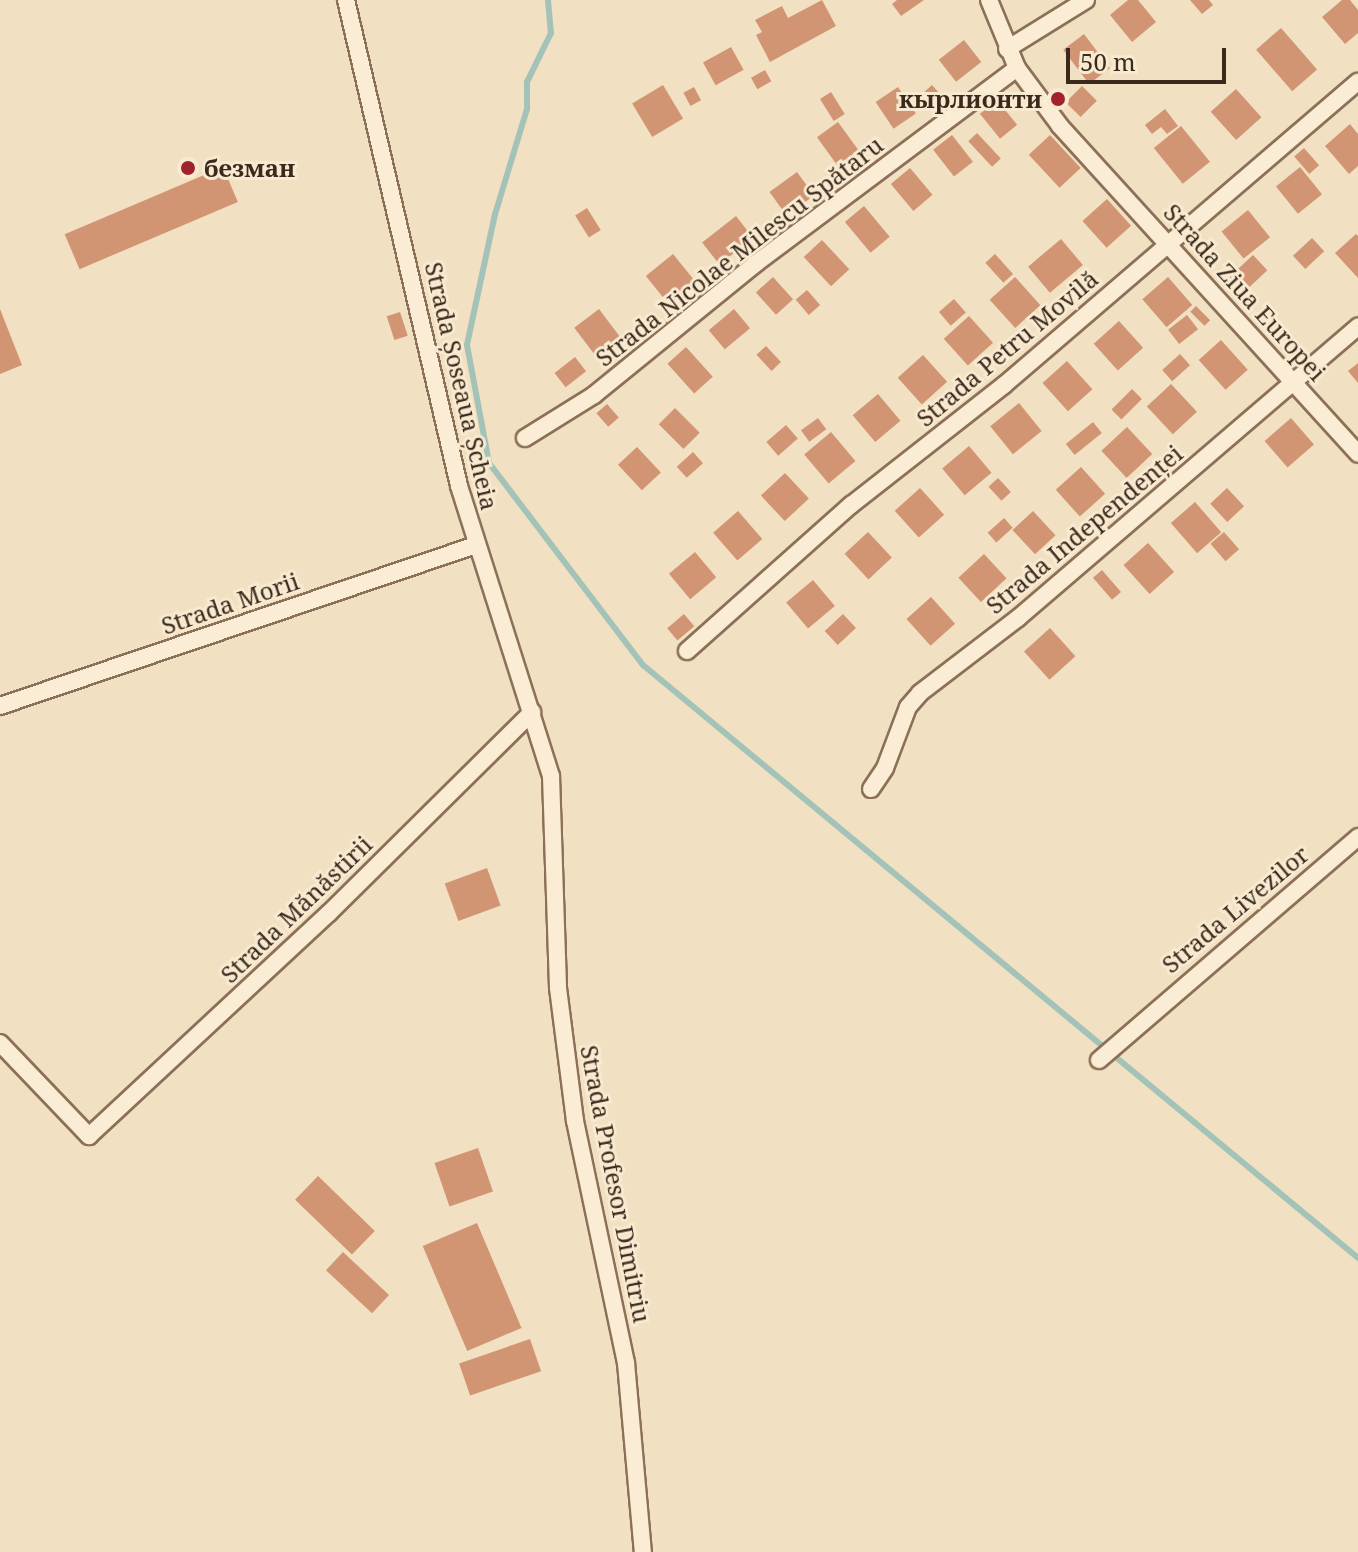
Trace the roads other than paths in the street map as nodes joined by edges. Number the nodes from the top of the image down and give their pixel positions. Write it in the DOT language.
graph roads {
  1 [pos="346,0"];
  2 [pos="989,0"];
  3 [pos="1086,0"];
  4 [pos="1007,49"];
  5 [pos="1017,68"];
  6 [pos="1358,82"];
  7 [pos="1169,242"];
  8 [pos="1358,327"];
  9 [pos="1294,382"];
  10 [pos="525,438"];
  11 [pos="1358,454"];
  12 [pos="476,545"];
  13 [pos="687,651"];
  14 [pos="0,706"];
  15 [pos="532,712"];
  16 [pos="551,776"];
  17 [pos="871,789"];
  18 [pos="1358,837"];
  19 [pos="0,1043"];
  20 [pos="1099,1060"];
  21 [pos="643,1552"];
  1 -- 12 [label="street, Strada Șoseaua Șcheia"];
  2 -- 4 [label="street, Strada Ziua Europei"];
  3 -- 4 [label="street"];
  4 -- 5 [label="street, Strada Ziua Europei"];
  5 -- 7 [label="street, Strada Ziua Europei"];
  5 -- 10 [label="street, Strada Nicolae Milescu Spătaru"];
  6 -- 7 [label="street, Strada Petru Movilă"];
  7 -- 9 [label="street, Strada Ziua Europei"];
  7 -- 13 [label="street, Strada Petru Movilă"];
  8 -- 9 [label="street, Strada Independenței"];
  9 -- 11 [label="street, Strada Ziua Europei"];
  9 -- 17 [label="street, Strada Independenței"];
  12 -- 14 [label="street, Strada Morii"];
  12 -- 15 [label="street, Strada Șoseaua Șcheia"];
  15 -- 16 [label="street, Strada Șoseaua Șcheia"];
  15 -- 19 [label="street, Strada Mănăstirii"];
  16 -- 21 [label="street, Strada Profesor Dimitriu"];
  18 -- 20 [label="street, Strada Livezilor"];
}
